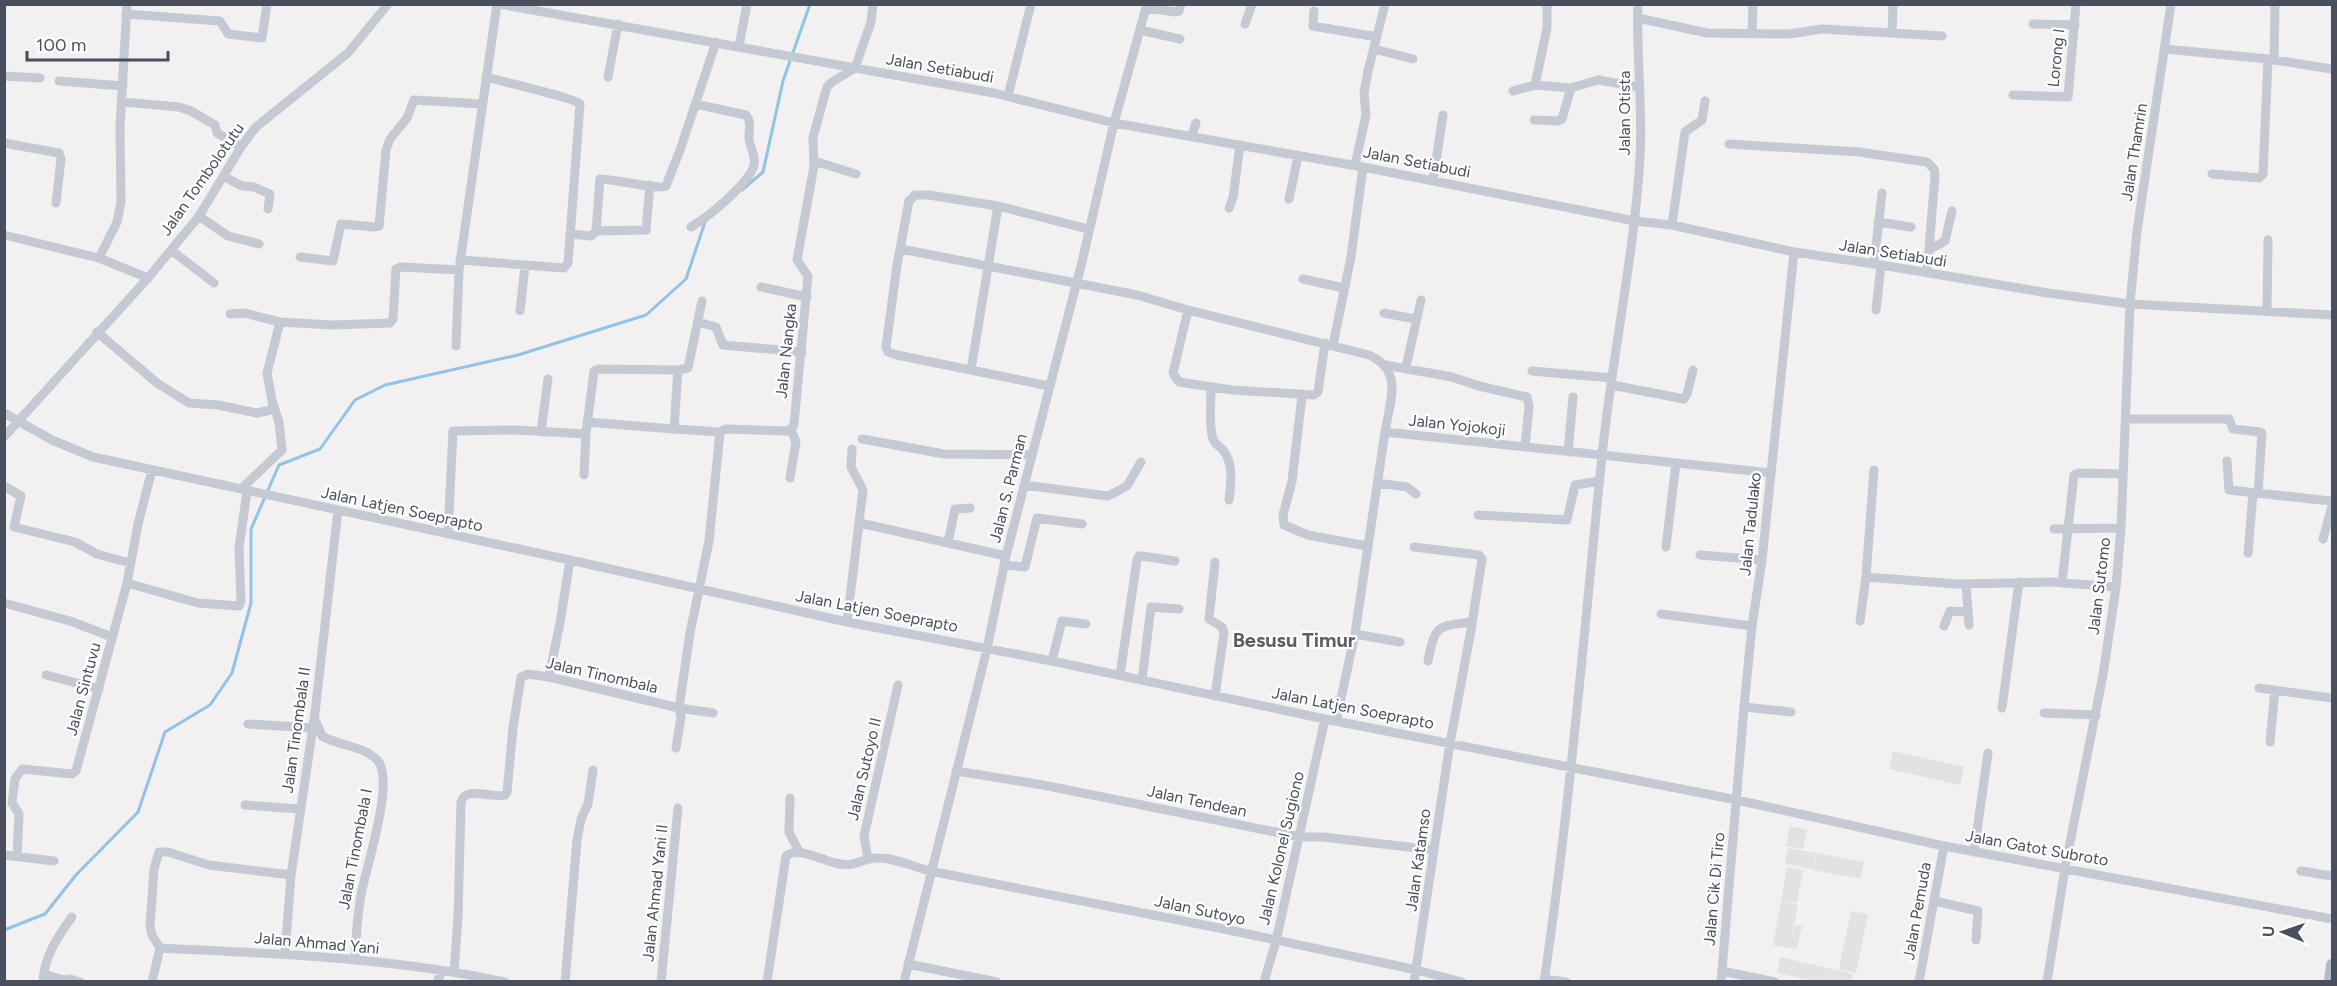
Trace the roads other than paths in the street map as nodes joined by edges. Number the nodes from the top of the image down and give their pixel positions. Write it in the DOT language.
graph roads {
  1 [pos="267,4"];
  2 [pos="388,4"];
  3 [pos="498,4"];
  4 [pos="747,4"];
  5 [pos="873,4"];
  6 [pos="1031,4"];
  7 [pos="1181,4"];
  8 [pos="1252,4"];
  9 [pos="1385,4"];
  10 [pos="1547,4"];
  11 [pos="1638,4"];
  12 [pos="1753,4"];
  13 [pos="1893,4"];
  14 [pos="2076,4"];
  15 [pos="2171,4"];
  16 [pos="2275,4"];
  17 [pos="1147,6"];
  18 [pos="126,9"];
  19 [pos="548,9"];
  20 [pos="1314,11"];
  21 [pos="1638,18"];
  22 [pos="618,24"];
  23 [pos="1245,24"];
  24 [pos="2033,24"];
  25 [pos="2075,26"];
  26 [pos="1140,30"];
  27 [pos="1892,33"];
  28 [pos="1752,34"];
  29 [pos="1942,36"];
  30 [pos="1377,37"];
  31 [pos="1180,39"];
  32 [pos="716,42"];
  33 [pos="739,46"];
  34 [pos="1374,49"];
  35 [pos="2165,49"];
  36 [pos="1413,59"];
  37 [pos="2271,59"];
  38 [pos="855,68"];
  39 [pos="2332,69"];
  40 [pos="4,76"];
  41 [pos="486,77"];
  42 [pos="608,77"];
  43 [pos="40,78"];
  44 [pos="58,81"];
  45 [pos="1535,85"];
  46 [pos="123,86"];
  47 [pos="1639,87"];
  48 [pos="1571,88"];
  49 [pos="1513,91"];
  50 [pos="2013,94"];
  51 [pos="1008,96"];
  52 [pos="1705,101"];
  53 [pos="122,102"];
  54 [pos="482,104"];
  55 [pos="695,104"];
  56 [pos="1443,115"];
  57 [pos="1534,120"];
  58 [pos="1114,123"];
  59 [pos="1196,123"];
  60 [pos="1192,135"];
  61 [pos="4,143"];
  62 [pos="1729,144"];
  63 [pos="1240,145"];
  64 [pos="241,147"];
  65 [pos="1298,156"];
  66 [pos="814,161"];
  67 [pos="1359,166"];
  68 [pos="856,174"];
  69 [pos="2212,174"];
  70 [pos="223,176"];
  71 [pos="1434,181"];
  72 [pos="650,186"];
  73 [pos="1882,194"];
  74 [pos="1290,199"];
  75 [pos="56,203"];
  76 [pos="998,206"];
  77 [pos="1229,208"];
  78 [pos="268,209"];
  79 [pos="1952,211"];
  80 [pos="199,216"];
  81 [pos="1635,221"];
  82 [pos="1878,222"];
  83 [pos="1672,225"];
  84 [pos="691,227"];
  85 [pos="1911,227"];
  86 [pos="1088,229"];
  87 [pos="596,231"];
  88 [pos="570,234"];
  89 [pos="4,235"];
  90 [pos="2268,240"];
  91 [pos="259,244"];
  92 [pos="901,249"];
  93 [pos="1930,249"];
  94 [pos="171,250"];
  95 [pos="1794,252"];
  96 [pos="300,257"];
  97 [pos="99,258"];
  98 [pos="1877,264"];
  99 [pos="460,265"];
  100 [pos="988,265"];
  101 [pos="525,266"];
  102 [pos="1927,273"];
  103 [pos="148,278"];
  104 [pos="1303,279"];
  105 [pos="1076,282"];
  106 [pos="214,283"];
  107 [pos="761,287"];
  108 [pos="1344,288"];
  109 [pos="807,297"];
  110 [pos="1421,300"];
  111 [pos="702,301"];
  112 [pos="2130,304"];
  113 [pos="1188,310"];
  114 [pos="1876,310"];
  115 [pos="520,311"];
  116 [pos="2267,311"];
  117 [pos="1384,313"];
  118 [pos="230,314"];
  119 [pos="2332,315"];
  120 [pos="1415,319"];
  121 [pos="280,322"];
  122 [pos="698,322"];
  123 [pos="97,332"];
  124 [pos="1329,344"];
  125 [pos="456,346"];
  126 [pos="802,352"];
  127 [pos="1385,365"];
  128 [pos="1406,367"];
  129 [pos="678,370"];
  130 [pos="971,370"];
  131 [pos="1693,370"];
  132 [pos="1532,371"];
  133 [pos="548,379"];
  134 [pos="1612,382"];
  135 [pos="1049,386"];
  136 [pos="1212,388"];
  137 [pos="1302,396"];
  138 [pos="1573,397"];
  139 [pos="273,404"];
  140 [pos="4,413"];
  141 [pos="2126,419"];
  142 [pos="20,422"];
  143 [pos="587,422"];
  144 [pos="674,429"];
  145 [pos="791,430"];
  146 [pos="541,432"];
  147 [pos="720,432"];
  148 [pos="1385,432"];
  149 [pos="586,434"];
  150 [pos="4,437"];
  151 [pos="862,439"];
  152 [pos="1525,447"];
  153 [pos="852,449"];
  154 [pos="1568,452"];
  155 [pos="1032,455"];
  156 [pos="1602,456"];
  157 [pos="2227,461"];
  158 [pos="1141,462"];
  159 [pos="1676,463"];
  160 [pos="153,470"];
  161 [pos="1874,470"];
  162 [pos="1771,473"];
  163 [pos="2123,474"];
  164 [pos="584,475"];
  165 [pos="790,478"];
  166 [pos="1600,481"];
  167 [pos="1377,483"];
  168 [pos="1024,485"];
  169 [pos="4,486"];
  170 [pos="246,490"];
  171 [pos="1416,494"];
  172 [pos="2256,494"];
  173 [pos="1229,500"];
  174 [pos="970,508"];
  175 [pos="338,510"];
  176 [pos="1016,515"];
  177 [pos="1478,515"];
  178 [pos="1037,518"];
  179 [pos="860,523"];
  180 [pos="1082,524"];
  181 [pos="2121,528"];
  182 [pos="2054,529"];
  183 [pos="2067,529"];
  184 [pos="448,534"];
  185 [pos="2323,539"];
  186 [pos="948,543"];
  187 [pos="1367,546"];
  188 [pos="1414,547"];
  189 [pos="1666,547"];
  190 [pos="2248,553"];
  191 [pos="1700,555"];
  192 [pos="570,560"];
  193 [pos="1005,560"];
  194 [pos="1762,560"];
  195 [pos="1175,561"];
  196 [pos="1215,562"];
  197 [pos="130,563"];
  198 [pos="1866,577"];
  199 [pos="2019,582"];
  200 [pos="127,583"];
  201 [pos="2062,583"];
  202 [pos="1966,584"];
  203 [pos="2116,587"];
  204 [pos="698,588"];
  205 [pos="4,603"];
  206 [pos="1179,609"];
  207 [pos="1967,612"];
  208 [pos="1661,614"];
  209 [pos="1860,621"];
  210 [pos="848,622"];
  211 [pos="1472,622"];
  212 [pos="1086,624"];
  213 [pos="1969,625"];
  214 [pos="1752,626"];
  215 [pos="1944,626"];
  216 [pos="1355,634"];
  217 [pos="112,637"];
  218 [pos="1400,642"];
  219 [pos="987,649"];
  220 [pos="1052,661"];
  221 [pos="1428,661"];
  222 [pos="46,675"];
  223 [pos="1120,675"];
  224 [pos="549,677"];
  225 [pos="1142,680"];
  226 [pos="898,685"];
  227 [pos="2259,688"];
  228 [pos="99,689"];
  229 [pos="2275,690"];
  230 [pos="1215,696"];
  231 [pos="2332,698"];
  232 [pos="1744,707"];
  233 [pos="679,708"];
  234 [pos="2002,708"];
  235 [pos="1791,712"];
  236 [pos="2044,712"];
  237 [pos="315,713"];
  238 [pos="713,713"];
  239 [pos="2096,716"];
  240 [pos="1325,719"];
  241 [pos="1336,721"];
  242 [pos="248,724"];
  243 [pos="313,728"];
  244 [pos="2270,742"];
  245 [pos="1450,743"];
  246 [pos="676,748"];
  247 [pos="1989,753"];
  248 [pos="1572,766"];
  249 [pos="593,770"];
  250 [pos="956,771"];
  251 [pos="790,798"];
  252 [pos="1737,800"];
  253 [pos="245,805"];
  254 [pos="678,808"];
  255 [pos="300,809"];
  256 [pos="1300,837"];
  257 [pos="1944,846"];
  258 [pos="1434,850"];
  259 [pos="800,852"];
  260 [pos="1974,852"];
  261 [pos="4,855"];
  262 [pos="17,856"];
  263 [pos="868,859"];
  264 [pos="54,861"];
  265 [pos="2065,868"];
  266 [pos="2301,871"];
  267 [pos="930,872"];
  268 [pos="291,875"];
  269 [pos="2332,876"];
  270 [pos="1935,901"];
  271 [pos="72,917"];
  272 [pos="2332,919"];
  273 [pos="1977,940"];
  274 [pos="1276,941"];
  275 [pos="160,948"];
  276 [pos="285,953"];
  277 [pos="355,959"];
  278 [pos="908,964"];
  279 [pos="2332,965"];
  280 [pos="1417,970"];
  281 [pos="442,971"];
  282 [pos="454,972"];
  283 [pos="1721,976"];
  284 [pos="43,978"];
  285 [pos="1544,980"];
  286 [pos="80,981"];
  287 [pos="152,981"];
  288 [pos="436,981"];
  289 [pos="504,981"];
  290 [pos="565,981"];
  291 [pos="661,981"];
  292 [pos="766,981"];
  293 [pos="904,981"];
  294 [pos="997,981"];
  295 [pos="1264,981"];
  296 [pos="1414,981"];
  297 [pos="1462,981"];
  298 [pos="1566,981"];
  299 [pos="1775,981"];
  300 [pos="1919,981"];
  301 [pos="2047,981"];
  302 [pos="2330,981"];
  1 -- 18 [label="street"];
  2 -- 64 [label="street, Jalan Tombolotutu"];
  3 -- 19 [label="street, Jalan Setiabudi"];
  3 -- 41 [label="street"];
  4 -- 33 [label="street"];
  5 -- 38 [label="street"];
  6 -- 51 [label="street"];
  7 -- 17 [label="street"];
  8 -- 23 [label="street"];
  9 -- 30 [label="street"];
  10 -- 45 [label="street"];
  11 -- 21 [label="street, Jalan Otista"];
  12 -- 28 [label="street"];
  13 -- 27 [label="street"];
  14 -- 25 [label="street, Lorong I"];
  15 -- 35 [label="street, Jalan Thamrin"];
  16 -- 37 [label="street"];
  17 -- 26 [label="street, Jalan S. Parman"];
  18 -- 46 [label="street"];
  19 -- 22 [label="street, Jalan Setiabudi"];
  20 -- 30 [label="street"];
  21 -- 28 [label="street"];
  21 -- 47 [label="street, Jalan Otista"];
  22 -- 32 [label="street, Jalan Setiabudi"];
  22 -- 42 [label="street"];
  24 -- 25 [label="street"];
  25 -- 50 [label="street, Lorong I"];
  26 -- 31 [label="street"];
  26 -- 58 [label="street, Jalan S. Parman"];
  27 -- 28 [label="street"];
  27 -- 29 [label="street"];
  30 -- 34 [label="street"];
  32 -- 33 [label="street, Jalan Setiabudi"];
  32 -- 55 [label="street"];
  33 -- 38 [label="street, Jalan Setiabudi"];
  34 -- 36 [label="street"];
  34 -- 67 [label="street"];
  35 -- 37 [label="street"];
  35 -- 112 [label="street, Jalan Thamrin"];
  37 -- 39 [label="street"];
  37 -- 69 [label="street"];
  38 -- 51 [label="street, Jalan Setiabudi"];
  38 -- 66 [label="street, Jalan Nangka"];
  40 -- 43 [label="street"];
  41 -- 54 [label="street"];
  41 -- 88 [label="street"];
  44 -- 46 [label="street"];
  45 -- 48 [label="street"];
  45 -- 49 [label="street"];
  46 -- 53 [label="street"];
  47 -- 48 [label="street"];
  47 -- 81 [label="street, Jalan Otista"];
  48 -- 57 [label="street"];
  51 -- 58 [label="street, Jalan Setiabudi"];
  52 -- 83 [label="street"];
  53 -- 64 [label="street"];
  53 -- 97 [label="street"];
  54 -- 96 [label="street"];
  54 -- 99 [label="street"];
  55 -- 72 [label="street"];
  55 -- 84 [label="street"];
  56 -- 71 [label="street"];
  58 -- 60 [label="street, Jalan Setiabudi"];
  58 -- 86 [label="street, Jalan S. Parman"];
  59 -- 60 [label="street"];
  60 -- 63 [label="street, Jalan Setiabudi"];
  61 -- 75 [label="street"];
  62 -- 93 [label="street"];
  63 -- 65 [label="street, Jalan Setiabudi"];
  63 -- 77 [label="street"];
  64 -- 70 [label="street, Jalan Tombolotutu"];
  65 -- 67 [label="street, Jalan Setiabudi"];
  65 -- 74 [label="street"];
  66 -- 68 [label="street"];
  66 -- 109 [label="street, Jalan Nangka"];
  67 -- 71 [label="street, Jalan Setiabudi"];
  67 -- 108 [label="street"];
  70 -- 78 [label="street"];
  70 -- 80 [label="street, Jalan Tombolotutu"];
  71 -- 81 [label="street, Jalan Setiabudi"];
  72 -- 87 [label="street"];
  72 -- 87 [label="street"];
  73 -- 82 [label="street"];
  76 -- 86 [label="street"];
  76 -- 92 [label="street"];
  76 -- 100 [label="street"];
  79 -- 93 [label="street"];
  80 -- 91 [label="street"];
  80 -- 94 [label="street, Jalan Tombolotutu"];
  81 -- 83 [label="street, Jalan Setiabudi"];
  81 -- 134 [label="street, Jalan Otista"];
  82 -- 85 [label="street"];
  82 -- 98 [label="street"];
  83 -- 95 [label="street, Jalan Setiabudi"];
  86 -- 105 [label="street, Jalan S. Parman"];
  87 -- 88 [label="street"];
  88 -- 101 [label="street"];
  89 -- 97 [label="street"];
  90 -- 116 [label="street"];
  92 -- 100 [label="street"];
  92 -- 130 [label="street"];
  93 -- 102 [label="street"];
  94 -- 103 [label="street, Jalan Tombolotutu"];
  94 -- 106 [label="street"];
  95 -- 98 [label="street, Jalan Setiabudi"];
  95 -- 162 [label="street, Jalan Tadulako"];
  97 -- 103 [label="street"];
  98 -- 102 [label="street, Jalan Setiabudi"];
  98 -- 114 [label="street"];
  99 -- 101 [label="street"];
  99 -- 121 [label="street"];
  99 -- 125 [label="street"];
  100 -- 105 [label="street"];
  100 -- 130 [label="street"];
  101 -- 115 [label="street"];
  102 -- 112 [label="street, Jalan Setiabudi"];
  103 -- 123 [label="street, Jalan Tombolotutu"];
  104 -- 108 [label="street"];
  105 -- 113 [label="street"];
  105 -- 135 [label="street, Jalan S. Parman"];
  107 -- 109 [label="street"];
  108 -- 124 [label="street"];
  109 -- 126 [label="street, Jalan Nangka"];
  110 -- 120 [label="street"];
  111 -- 122 [label="street"];
  112 -- 116 [label="street, Jalan Setiabudi"];
  112 -- 141 [label="street, Jalan Sutomo"];
  113 -- 124 [label="street"];
  113 -- 136 [label="street"];
  116 -- 119 [label="street, Jalan Setiabudi"];
  117 -- 120 [label="street"];
  118 -- 121 [label="street"];
  120 -- 128 [label="street"];
  121 -- 139 [label="street"];
  122 -- 126 [label="street"];
  122 -- 129 [label="street"];
  123 -- 139 [label="street"];
  123 -- 142 [label="street, Jalan Tombolotutu"];
  124 -- 127 [label="street"];
  124 -- 137 [label="street"];
  126 -- 145 [label="street, Jalan Nangka"];
  127 -- 128 [label="street"];
  127 -- 148 [label="street, Jalan Yojokoji"];
  128 -- 152 [label="street"];
  129 -- 143 [label="street"];
  129 -- 144 [label="street"];
  130 -- 135 [label="street"];
  131 -- 134 [label="street"];
  132 -- 134 [label="street"];
  133 -- 146 [label="street"];
  134 -- 156 [label="street, Jalan Otista"];
  135 -- 155 [label="street, Jalan S. Parman"];
  136 -- 137 [label="street"];
  136 -- 173 [label="street"];
  137 -- 187 [label="street"];
  138 -- 154 [label="street"];
  139 -- 170 [label="street"];
  140 -- 142 [label="street, Jalan Latjen Soeprapto"];
  141 -- 163 [label="street, Jalan Sutomo"];
  141 -- 172 [label="street"];
  142 -- 150 [label="street, Jalan Tombolotutu"];
  142 -- 160 [label="street, Jalan Latjen Soeprapto"];
  143 -- 144 [label="street"];
  143 -- 149 [label="street"];
  144 -- 147 [label="street"];
  145 -- 147 [label="street"];
  145 -- 165 [label="street, Jalan Nangka"];
  146 -- 149 [label="street"];
  146 -- 184 [label="street"];
  147 -- 204 [label="street"];
  148 -- 152 [label="street, Jalan Yojokoji"];
  148 -- 167 [label="street"];
  149 -- 164 [label="street"];
  151 -- 155 [label="street"];
  152 -- 154 [label="street, Jalan Yojokoji"];
  153 -- 179 [label="street"];
  154 -- 156 [label="street, Jalan Yojokoji"];
  155 -- 168 [label="street, Jalan S. Parman"];
  156 -- 159 [label="street, Jalan Yojokoji"];
  156 -- 166 [label="street, Jalan Otista"];
  157 -- 172 [label="street"];
  158 -- 168 [label="street"];
  159 -- 162 [label="street, Jalan Yojokoji"];
  159 -- 189 [label="street"];
  160 -- 170 [label="street, Jalan Latjen Soeprapto"];
  160 -- 197 [label="street, Jalan Sintuvu"];
  161 -- 198 [label="street"];
  162 -- 194 [label="street, Jalan Tadulako"];
  163 -- 181 [label="street, Jalan Sutomo"];
  163 -- 183 [label="street"];
  166 -- 177 [label="street"];
  166 -- 248 [label="street, Jalan Otista"];
  167 -- 171 [label="street"];
  167 -- 187 [label="street"];
  168 -- 176 [label="street, Jalan S. Parman"];
  169 -- 197 [label="street"];
  170 -- 175 [label="street, Jalan Latjen Soeprapto"];
  170 -- 200 [label="street"];
  172 -- 185 [label="street"];
  172 -- 190 [label="street"];
  174 -- 186 [label="street"];
  175 -- 184 [label="street, Jalan Latjen Soeprapto"];
  175 -- 237 [label="street, Jalan Tinombala II"];
  176 -- 178 [label="street"];
  176 -- 193 [label="street, Jalan S. Parman"];
  178 -- 180 [label="street"];
  178 -- 193 [label="street"];
  179 -- 186 [label="street"];
  179 -- 210 [label="street"];
  181 -- 183 [label="street"];
  181 -- 203 [label="street, Jalan Sutomo"];
  182 -- 183 [label="street"];
  183 -- 201 [label="street"];
  184 -- 192 [label="street, Jalan Latjen Soeprapto"];
  186 -- 193 [label="street"];
  187 -- 216 [label="street"];
  188 -- 211 [label="street, Jalan Katamso"];
  191 -- 194 [label="street"];
  192 -- 204 [label="street, Jalan Latjen Soeprapto"];
  192 -- 224 [label="street"];
  193 -- 219 [label="street, Jalan S. Parman"];
  194 -- 214 [label="street, Jalan Tadulako"];
  195 -- 223 [label="street"];
  196 -- 230 [label="street"];
  197 -- 200 [label="street, Jalan Sintuvu"];
  198 -- 202 [label="street"];
  198 -- 209 [label="street"];
  199 -- 201 [label="street"];
  199 -- 202 [label="street"];
  199 -- 234 [label="street"];
  200 -- 217 [label="street, Jalan Sintuvu"];
  201 -- 203 [label="street"];
  202 -- 207 [label="street"];
  203 -- 239 [label="street, Jalan Sutomo"];
  204 -- 210 [label="street, Jalan Latjen Soeprapto"];
  204 -- 233 [label="street, Jalan Tinombala"];
  205 -- 217 [label="street"];
  206 -- 225 [label="street"];
  207 -- 213 [label="street"];
  207 -- 215 [label="street"];
  208 -- 214 [label="street"];
  210 -- 219 [label="street, Jalan Latjen Soeprapto"];
  211 -- 221 [label="street"];
  211 -- 245 [label="street, Jalan Katamso"];
  212 -- 220 [label="street"];
  214 -- 232 [label="street, Jalan Tadulako"];
  216 -- 218 [label="street"];
  216 -- 241 [label="street"];
  217 -- 228 [label="street, Jalan Sintuvu"];
  219 -- 220 [label="street, Jalan Latjen Soeprapto"];
  219 -- 250 [label="street, Jalan S. Parman"];
  220 -- 223 [label="street, Jalan Latjen Soeprapto"];
  222 -- 228 [label="street"];
  223 -- 225 [label="street, Jalan Latjen Soeprapto"];
  224 -- 233 [label="street, Jalan Tinombala"];
  224 -- 282 [label="street, Jalan Tinombala"];
  225 -- 230 [label="street, Jalan Latjen Soeprapto"];
  226 -- 263 [label="street, Jalan Sutoyo II"];
  227 -- 229 [label="street"];
  228 -- 262 [label="street, Jalan Sintuvu"];
  229 -- 231 [label="street"];
  229 -- 244 [label="street"];
  230 -- 240 [label="street, Jalan Latjen Soeprapto"];
  232 -- 235 [label="street"];
  232 -- 252 [label="street, Jalan Tadulako"];
  233 -- 238 [label="street"];
  233 -- 246 [label="street"];
  236 -- 239 [label="street"];
  237 -- 243 [label="street, Jalan Tinombala II"];
  237 -- 277 [label="street, Jalan Tinombala I"];
  239 -- 265 [label="street, Jalan Sutomo"];
  240 -- 241 [label="street, Jalan Latjen Soeprapto"];
  240 -- 256 [label="street, Jalan Kolonel Sugiono"];
  241 -- 245 [label="street, Jalan Latjen Soeprapto"];
  242 -- 243 [label="street"];
  243 -- 255 [label="street, Jalan Tinombala II"];
  245 -- 248 [label="street, Jalan Latjen Soeprapto"];
  245 -- 258 [label="street, Jalan Katamso"];
  247 -- 260 [label="street"];
  248 -- 252 [label="street, Jalan Latjen Soeprapto"];
  248 -- 285 [label="street, Jalan Otista"];
  249 -- 290 [label="street"];
  250 -- 256 [label="street, Jalan Tendean"];
  250 -- 267 [label="street, Jalan S. Parman"];
  251 -- 259 [label="street"];
  252 -- 257 [label="street, Jalan Gatot Subroto"];
  252 -- 283 [label="street, Jalan Cik Di Tiro"];
  253 -- 255 [label="street"];
  254 -- 291 [label="street, Jalan Ahmad Yani II"];
  255 -- 268 [label="street, Jalan Tinombala II"];
  256 -- 258 [label="street, Jalan Tendean"];
  256 -- 274 [label="street, Jalan Kolonel Sugiono"];
  257 -- 260 [label="street, Jalan Gatot Subroto"];
  257 -- 270 [label="street, Jalan Pemuda"];
  258 -- 280 [label="street, Jalan Katamso"];
  259 -- 263 [label="street, Jalan Sutoyo"];
  259 -- 292 [label="street"];
  260 -- 265 [label="street, Jalan Gatot Subroto"];
  261 -- 262 [label="street"];
  262 -- 264 [label="street"];
  263 -- 267 [label="street, Jalan Sutoyo"];
  265 -- 272 [label="street, Jalan Gatot Subroto"];
  265 -- 301 [label="street, Jalan Sutomo"];
  266 -- 269 [label="street"];
  267 -- 274 [label="street, Jalan Sutoyo"];
  267 -- 278 [label="street, Jalan S. Parman"];
  268 -- 275 [label="street"];
  268 -- 276 [label="street, Jalan Tinombala II"];
  270 -- 273 [label="street"];
  270 -- 300 [label="street, Jalan Pemuda"];
  271 -- 284 [label="street"];
  274 -- 280 [label="street, Jalan Sutoyo"];
  274 -- 295 [label="street, Jalan Kolonel Sugiono"];
  275 -- 276 [label="street, Jalan Ahmad Yani"];
  275 -- 287 [label="street"];
  276 -- 277 [label="street, Jalan Ahmad Yani"];
  277 -- 281 [label="street, Jalan Ahmad Yani"];
  278 -- 293 [label="street, Jalan S. Parman"];
  278 -- 294 [label="street"];
  279 -- 302 [label="main road"];
  280 -- 296 [label="street, Jalan Katamso"];
  280 -- 297 [label="street, Jalan Sutoyo"];
  281 -- 282 [label="street, Jalan Ahmad Yani"];
  281 -- 288 [label="street"];
  282 -- 289 [label="street, Jalan Ahmad Yani"];
  283 -- 299 [label="street"];
  284 -- 286 [label="street"];
  285 -- 298 [label="street"];
}
